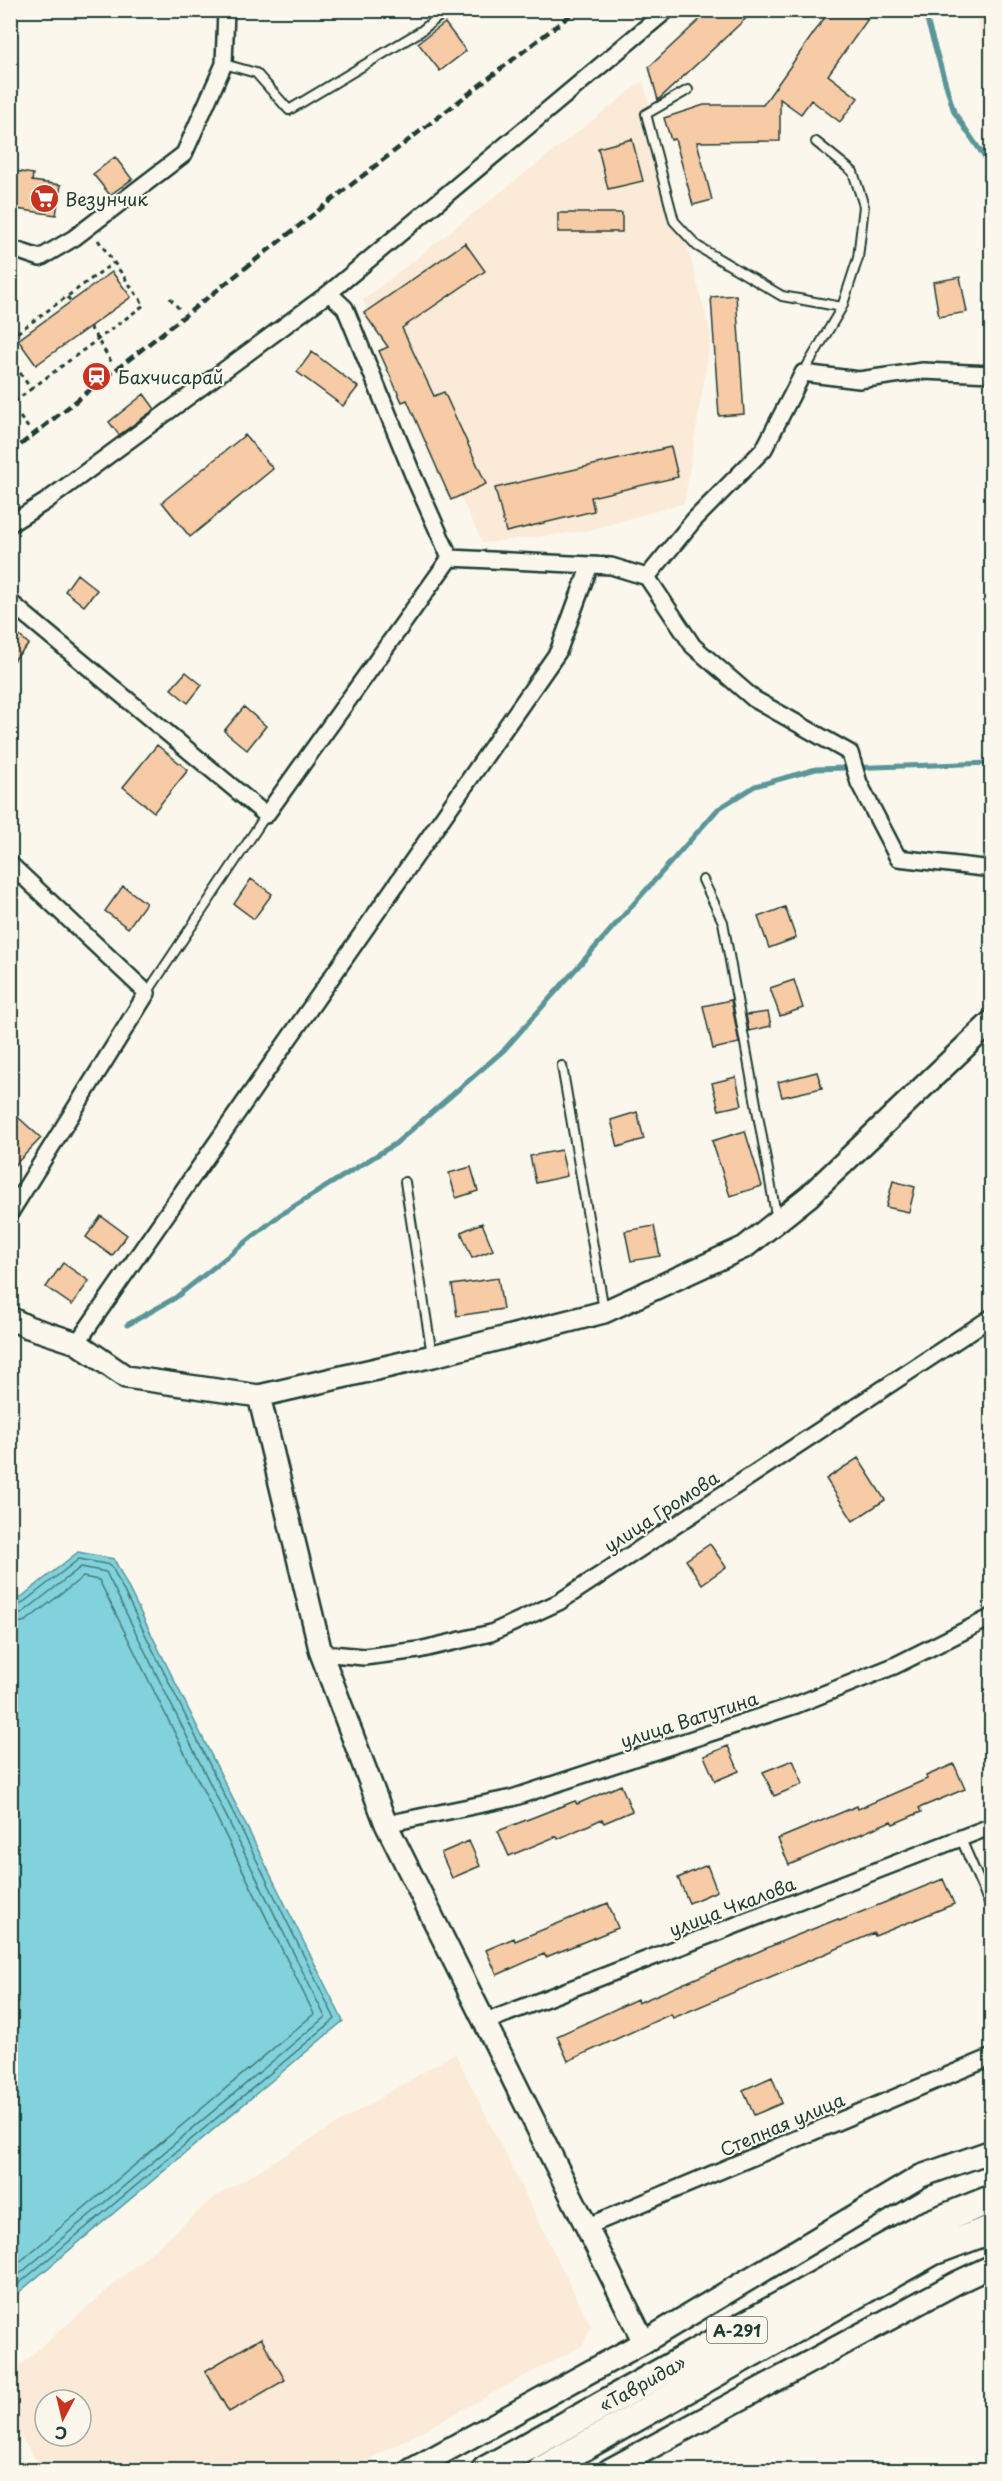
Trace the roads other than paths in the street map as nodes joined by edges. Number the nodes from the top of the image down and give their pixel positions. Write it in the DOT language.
graph roads {
  1 [pos="226,10"];
  2 [pos="447,10"];
  3 [pos="667,10"];
  4 [pos="224,64"];
  5 [pos="688,90"];
  6 [pos="816,142"];
  7 [pos="10,248"];
  8 [pos="330,293"];
  9 [pos="842,308"];
  10 [pos="803,373"];
  11 [pos="992,374"];
  12 [pos="10,524"];
  13 [pos="450,558"];
  14 [pos="590,566"];
  15 [pos="647,577"];
  16 [pos="10,603"];
  17 [pos="267,815"];
  18 [pos="10,864"];
  19 [pos="992,869"];
  20 [pos="703,880"];
  21 [pos="147,993"];
  22 [pos="992,1021"];
  23 [pos="562,1066"];
  24 [pos="405,1182"];
  25 [pos="10,1213"];
  26 [pos="777,1221"];
  27 [pos="604,1312"];
  28 [pos="992,1317"];
  29 [pos="10,1318"];
  30 [pos="77,1343"];
  31 [pos="433,1356"];
  32 [pos="259,1396"];
  33 [pos="992,1617"];
  34 [pos="321,1653"];
  35 [pos="386,1824"];
  36 [pos="992,1826"];
  37 [pos="961,1839"];
  38 [pos="992,1910"];
  39 [pos="486,2022"];
  40 [pos="992,2057"];
  41 [pos="992,2151"];
  42 [pos="992,2199"];
  43 [pos="588,2226"];
  44 [pos="992,2229"];
  45 [pos="992,2266"];
  46 [pos="644,2342"];
  47 [pos="411,2470"];
  48 [pos="486,2470"];
  49 [pos="542,2470"];
  50 [pos="609,2470"];
  1 -- 4 [label="street"];
  2 -- 4 [label="lane"];
  3 -- 8 [label="street"];
  4 -- 7 [label="street"];
  5 -- 9 [label="lane"];
  6 -- 9 [label="lane"];
  8 -- 12 [label="street"];
  8 -- 13 [label="street"];
  9 -- 10 [label="lane"];
  10 -- 11 [label="street"];
  10 -- 15 [label="street"];
  13 -- 14 [label="street"];
  13 -- 17 [label="street"];
  14 -- 15 [label="street"];
  14 -- 30 [label="street"];
  15 -- 19 [label="street"];
  16 -- 17 [label="street"];
  17 -- 21 [label="lane"];
  18 -- 21 [label="street"];
  20 -- 26 [label="lane"];
  21 -- 25 [label="street"];
  22 -- 26 [label="main road"];
  23 -- 27 [label="lane"];
  24 -- 31 [label="lane"];
  26 -- 27 [label="main road"];
  27 -- 31 [label="main road"];
  28 -- 34 [label="street, улица Громова"];
  29 -- 30 [label="main road"];
  30 -- 32 [label="main road"];
  31 -- 32 [label="main road"];
  32 -- 34 [label="main road"];
  33 -- 35 [label="street, улица Ватутина"];
  34 -- 35 [label="main road"];
  35 -- 39 [label="main road"];
  36 -- 37 [label="street, улица Чкалова"];
  37 -- 38 [label="lane"];
  37 -- 39 [label="street, улица Чкалова"];
  39 -- 43 [label="main road"];
  40 -- 43 [label="street, Степная улица"];
  41 -- 46 [label="main road"];
  42 -- 48 [label="highway, «Таврида» / А-291"];
  43 -- 46 [label="main road"];
  44 -- 49 [label="highway, «Таврида» / А-291"];
  45 -- 50 [label="main road"];
  46 -- 47 [label="main road"];
}
